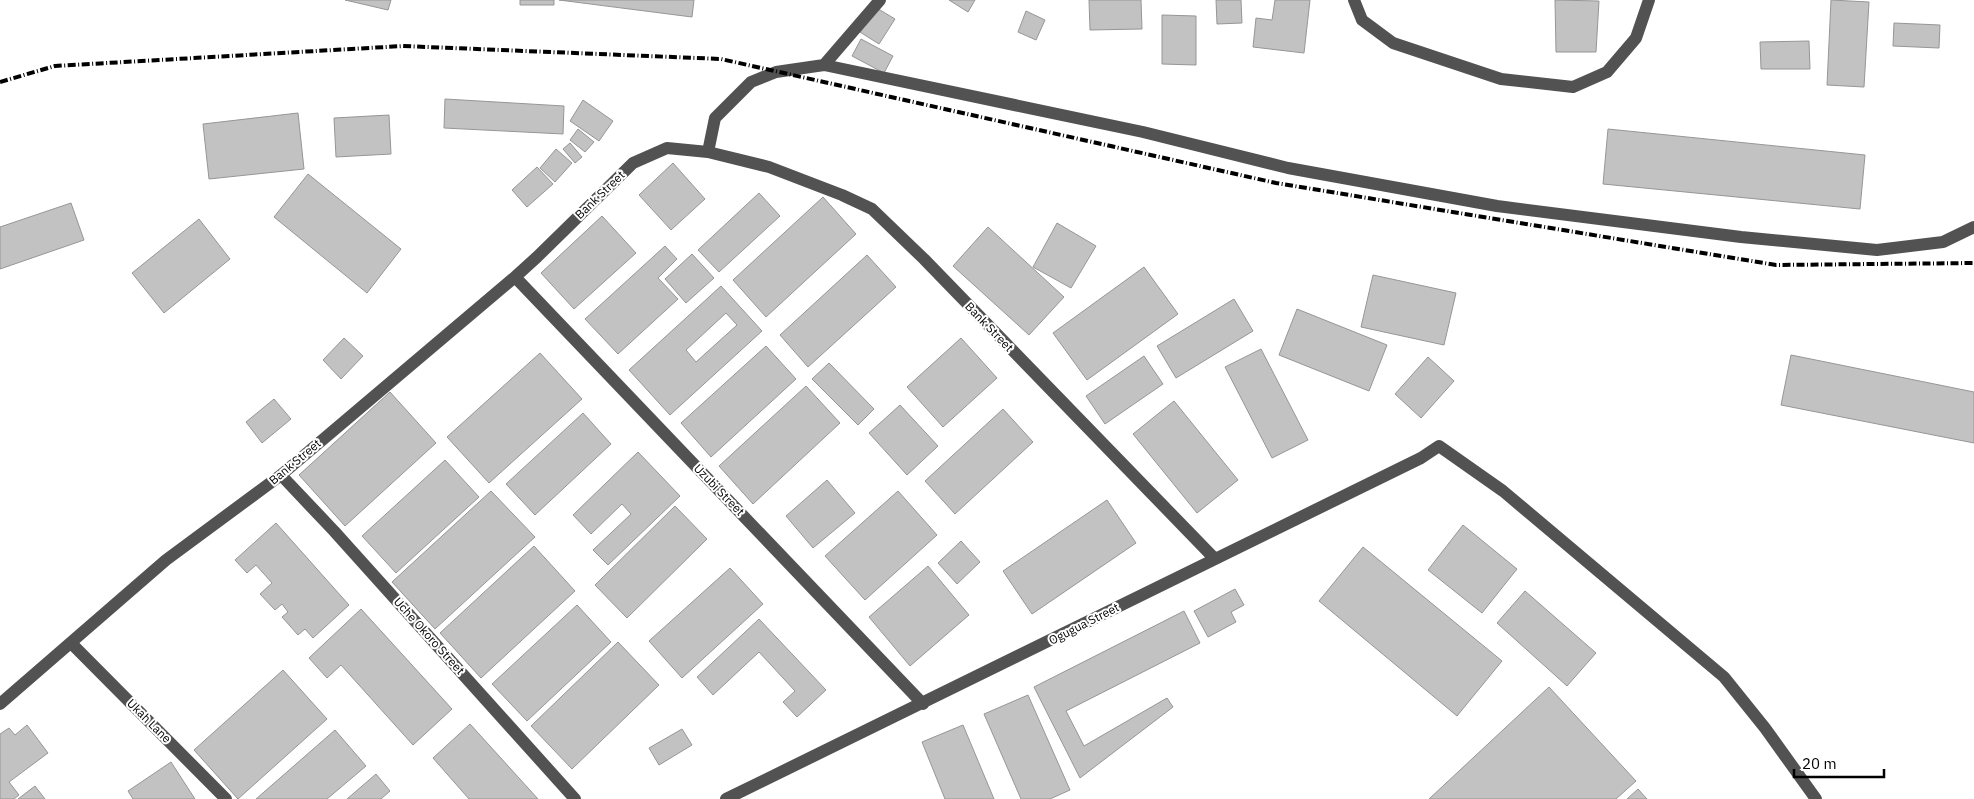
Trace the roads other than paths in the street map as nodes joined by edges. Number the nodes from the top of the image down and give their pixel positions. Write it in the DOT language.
graph roads {
  1 [pos="880,0"];
  2 [pos="1354,0"];
  3 [pos="1648,0"];
  4 [pos="824,65"];
  5 [pos="708,152"];
  6 [pos="1974,227"];
  7 [pos="515,277"];
  8 [pos="281,475"];
  9 [pos="1214,558"];
  10 [pos="72,642"];
  11 [pos="0,704"];
  12 [pos="923,704"];
  13 [pos="226,799"];
  14 [pos="575,799"];
  15 [pos="726,799"];
  16 [pos="1816,799"];
  1 -- 4 [label="street"];
  2 -- 3 [label="street"];
  4 -- 5 [label="street"];
  4 -- 6 [label="street"];
  5 -- 7 [label="street, Bank Street"];
  5 -- 9 [label="street, Bank Street"];
  7 -- 8 [label="street, Bank Street"];
  7 -- 12 [label="street, Uzubi Street"];
  8 -- 10 [label="street, Bank Street"];
  8 -- 14 [label="street, Uche Okoro Street"];
  9 -- 12 [label="street, Ogugua Street"];
  9 -- 16 [label="street, Ogugua Street"];
  10 -- 11 [label="street, Bank Street"];
  10 -- 13 [label="street, Ukah Lane"];
  12 -- 15 [label="street, Ogugua Street"];
}
